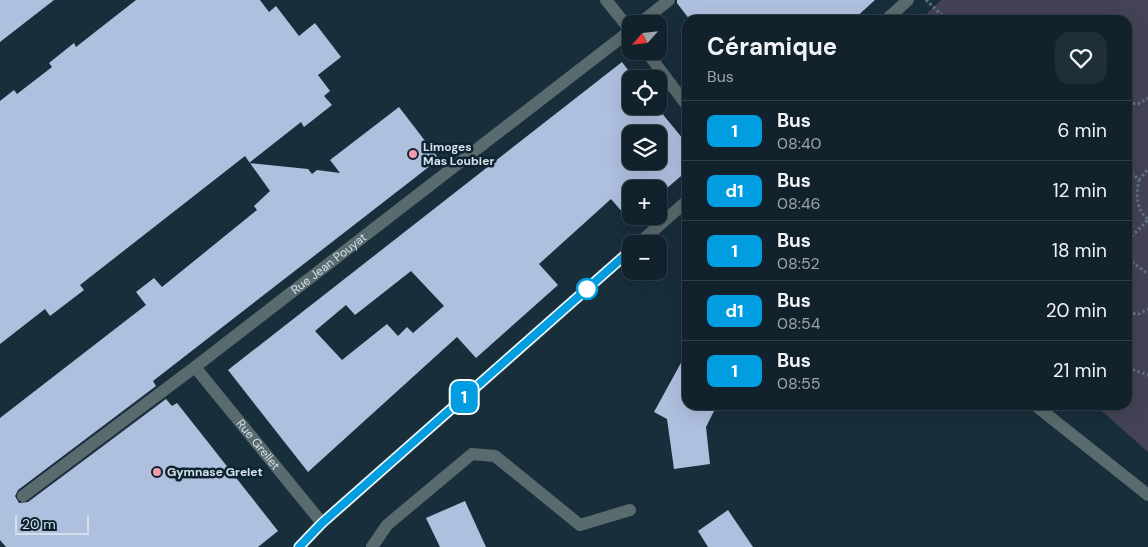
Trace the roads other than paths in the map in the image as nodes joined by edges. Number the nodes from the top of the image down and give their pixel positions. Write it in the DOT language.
graph roads {
  1 [pos="606,0"];
  2 [pos="669,0"];
  3 [pos="908,0"];
  4 [pos="650,15"];
  5 [pos="892,15"];
  6 [pos="622,19"];
  7 [pos="622,37"];
  8 [pos="653,60"];
  9 [pos="682,99"];
  10 [pos="682,205"];
  11 [pos="648,235"];
  12 [pos="622,258"];
  13 [pos="195,367"];
  14 [pos="1041,410"];
  15 [pos="1148,495"];
  16 [pos="23,496"];
  17 [pos="630,510"];
  18 [pos="322,523"];
  19 [pos="305,545"];
  20 [pos="372,547"];
  1 -- 6 [label="street"];
  2 -- 4 [label="street"];
  3 -- 5 [label="street"];
  7 -- 13 [label="street, Rue Jean Pouyat"];
  8 -- 9 [label="street"];
  10 -- 11 [label="street"];
  12 -- 18 [label="street"];
  13 -- 16 [label="street, Rue Jean Pouyat"];
  13 -- 18 [label="street, Rue Grellet"];
  14 -- 15 [label="street"];
  17 -- 20 [label="street"];
  18 -- 19 [label="street"];
}
